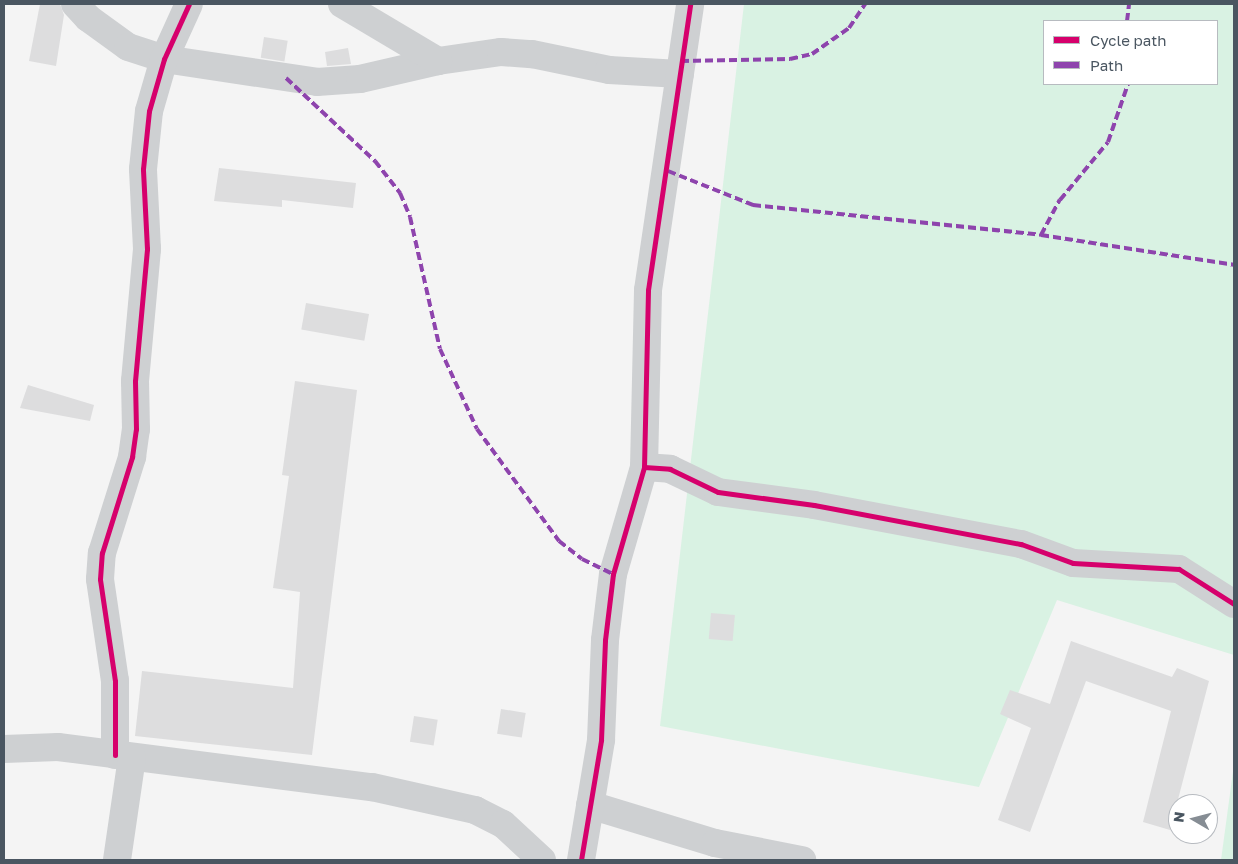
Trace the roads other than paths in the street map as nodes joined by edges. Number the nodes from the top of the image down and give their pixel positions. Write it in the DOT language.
graph roads {
  1 [pos="75,4"];
  2 [pos="189,4"];
  3 [pos="342,4"];
  4 [pos="690,4"];
  5 [pos="164,59"];
  6 [pos="438,60"];
  7 [pos="680,74"];
  8 [pos="644,467"];
  9 [pos="1234,604"];
  10 [pos="4,750"];
  11 [pos="123,756"];
  12 [pos="590,805"];
  13 [pos="117,860"];
  14 [pos="542,860"];
  15 [pos="581,860"];
  16 [pos="802,860"];
  1 -- 5 [label="street"];
  2 -- 5 [label="street"];
  3 -- 6 [label="street"];
  4 -- 7 [label="street"];
  5 -- 6 [label="street"];
  5 -- 11 [label="street"];
  6 -- 7 [label="street"];
  7 -- 8 [label="street"];
  8 -- 9 [label="street"];
  8 -- 12 [label="street"];
  10 -- 11 [label="street"];
  11 -- 13 [label="street"];
  11 -- 14 [label="street"];
  12 -- 15 [label="street"];
  12 -- 16 [label="street"];
}
